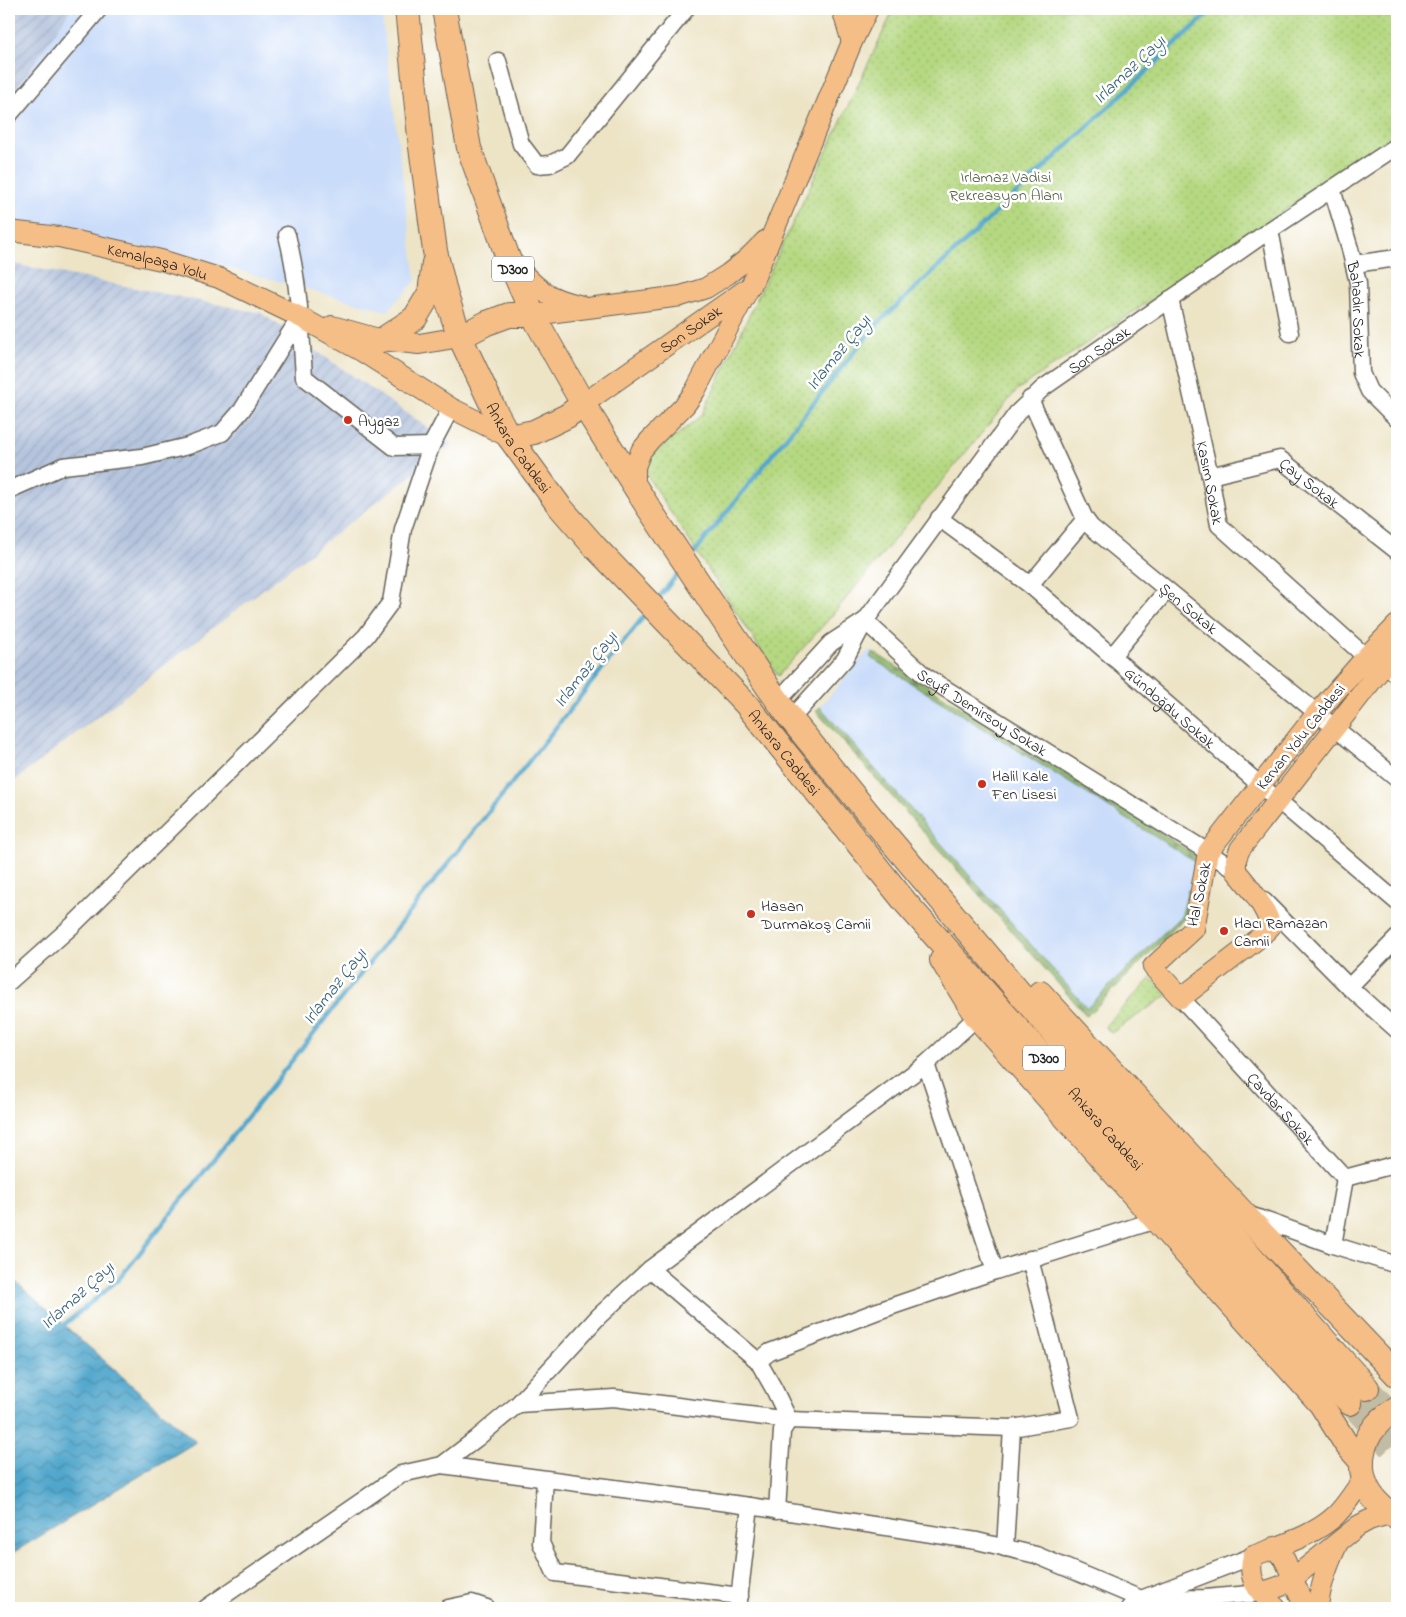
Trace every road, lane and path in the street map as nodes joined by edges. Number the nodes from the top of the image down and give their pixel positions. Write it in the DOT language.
graph roads {
  1 [pos="98,9"];
  2 [pos="407,9"];
  3 [pos="445,9"];
  4 [pos="686,9"];
  5 [pos="842,9"];
  6 [pos="868,9"];
  7 [pos="852,42"];
  8 [pos="498,61"];
  9 [pos="9,115"];
  10 [pos="1397,146"];
  11 [pos="1332,189"];
  12 [pos="1270,230"];
  13 [pos="9,231"];
  14 [pos="772,234"];
  15 [pos="287,235"];
  16 [pos="435,251"];
  17 [pos="508,258"];
  18 [pos="1397,258"];
  19 [pos="1354,264"];
  20 [pos="751,286"];
  21 [pos="1170,299"];
  22 [pos="588,307"];
  23 [pos="533,315"];
  24 [pos="300,317"];
  25 [pos="1290,333"];
  26 [pos="460,337"];
  27 [pos="382,340"];
  28 [pos="1030,399"];
  29 [pos="583,404"];
  30 [pos="451,408"];
  31 [pos="1397,420"];
  32 [pos="509,437"];
  33 [pos="431,446"];
  34 [pos="1210,476"];
  35 [pos="9,490"];
  36 [pos="640,495"];
  37 [pos="939,518"];
  38 [pos="1085,519"];
  39 [pos="1397,552"];
  40 [pos="1030,585"];
  41 [pos="1167,590"];
  42 [pos="865,620"];
  43 [pos="1397,625"];
  44 [pos="1112,656"];
  45 [pos="1386,662"];
  46 [pos="779,702"];
  47 [pos="1317,713"];
  48 [pos="1336,728"];
  49 [pos="1397,778"];
  50 [pos="1260,785"];
  51 [pos="1278,800"];
  52 [pos="885,834"];
  53 [pos="1208,852"];
  54 [pos="1240,876"];
  55 [pos="1397,902"];
  56 [pos="906,903"];
  57 [pos="1397,938"];
  58 [pos="9,982"];
  59 [pos="1349,988"];
  60 [pos="1181,998"];
  61 [pos="977,1017"];
  62 [pos="1397,1030"];
  63 [pos="926,1064"];
  64 [pos="1397,1164"];
  65 [pos="1345,1178"];
  66 [pos="1243,1213"];
  67 [pos="1156,1220"];
  68 [pos="1333,1245"];
  69 [pos="1030,1259"];
  70 [pos="1397,1265"];
  71 [pos="650,1269"];
  72 [pos="994,1271"];
  73 [pos="758,1361"];
  74 [pos="1397,1375"];
  75 [pos="518,1404"];
  76 [pos="1397,1409"];
  77 [pos="789,1420"];
  78 [pos="1012,1428"];
  79 [pos="442,1465"];
  80 [pos="1363,1470"];
  81 [pos="545,1480"];
  82 [pos="750,1506"];
  83 [pos="777,1510"];
  84 [pos="1394,1516"];
  85 [pos="1340,1541"];
  86 [pos="1275,1547"];
  87 [pos="1005,1548"];
  88 [pos="1253,1556"];
  89 [pos="1292,1579"];
  90 [pos="1261,1593"];
  91 [pos="739,1602"];
  92 [pos="1135,1604"];
  93 [pos="206,1608"];
  94 [pos="449,1608"];
  95 [pos="487,1608"];
  96 [pos="1276,1608"];
  97 [pos="1304,1608"];
  98 [pos="1318,1608"];
  1 -- 9 [label="street"];
  2 -- 16 [label="highway, Ankara Caddesi / D300"];
  3 -- 17 [label="highway, Ankara Caddesi / D300"];
  4 -- 8 [label="street"];
  5 -- 7 [label="main road"];
  6 -- 7 [label="main road, Son Sokak"];
  7 -- 14 [label="main road, Son Sokak"];
  10 -- 11 [label="street, Son Sokak"];
  11 -- 12 [label="street, Son Sokak"];
  11 -- 19 [label="street, Bahadır Sokak"];
  12 -- 21 [label="street, Son Sokak"];
  12 -- 25 [label="street"];
  13 -- 24 [label="main road, Kemalpaşa Yolu"];
  14 -- 20 [label="main road, Son Sokak"];
  14 -- 22 [label="main road, Son Sokak"];
  15 -- 24 [label="street"];
  16 -- 26 [label="highway, Ankara Caddesi / D300"];
  16 -- 27 [label="highway"];
  17 -- 22 [label="main road, Son Sokak"];
  17 -- 23 [label="highway, Ankara Caddesi / D300"];
  18 -- 19 [label="street"];
  19 -- 31 [label="street, Bahadır Sokak"];
  20 -- 29 [label="main road, Son Sokak"];
  20 -- 36 [label="main road"];
  21 -- 28 [label="street, Son Sokak"];
  21 -- 34 [label="street, Kasım Sokak"];
  22 -- 23 [label="main road, Son Sokak"];
  23 -- 26 [label="highway"];
  23 -- 29 [label="highway, Ankara Caddesi / D300"];
  24 -- 27 [label="main road, Kemalpaşa Yolu"];
  24 -- 30 [label="main road, Kemalpaşa Yolu"];
  24 -- 33 [label="street"];
  24 -- 35 [label="street"];
  26 -- 27 [label="main road, Kemalpaşa Yolu"];
  26 -- 32 [label="highway, Ankara Caddesi / D300"];
  28 -- 37 [label="street, Son Sokak"];
  28 -- 38 [label="street, Şen Sokak"];
  29 -- 32 [label="highway"];
  29 -- 36 [label="highway, Ankara Caddesi / D300"];
  30 -- 32 [label="main road, Kemalpaşa Yolu"];
  30 -- 33 [label="street"];
  32 -- 56 [label="highway, Ankara Caddesi / D300"];
  33 -- 58 [label="street"];
  34 -- 39 [label="street, Çay Sokak"];
  34 -- 45 [label="street, Kasım Sokak"];
  36 -- 46 [label="highway, Ankara Caddesi / D300"];
  37 -- 40 [label="street, Gündoğdu Sokak"];
  37 -- 42 [label="street, Son Sokak"];
  38 -- 40 [label="street"];
  38 -- 41 [label="street, Şen Sokak"];
  40 -- 44 [label="street, Gündoğdu Sokak"];
  41 -- 44 [label="street"];
  41 -- 47 [label="street, Şen Sokak"];
  42 -- 46 [label="street"];
  42 -- 46 [label="street"];
  42 -- 53 [label="street, Seyfi Demirsoy Sokak"];
  43 -- 45 [label="main road, Kervan Yolu Caddesi"];
  44 -- 50 [label="street, Gündoğdu Sokak"];
  45 -- 47 [label="main road, Kervan Yolu Caddesi"];
  45 -- 48 [label="main road, Kervan Yolu Caddesi"];
  46 -- 52 [label="highway, Ankara Caddesi / D300"];
  47 -- 48 [label="street, Şen Sokak"];
  47 -- 50 [label="main road, Kervan Yolu Caddesi"];
  48 -- 49 [label="street, Şen Sokak"];
  48 -- 51 [label="main road, Kervan Yolu Caddesi"];
  50 -- 51 [label="street, Gündoğdu Sokak"];
  50 -- 53 [label="main road, Kervan Yolu Caddesi"];
  51 -- 54 [label="main road, Kervan Yolu Caddesi"];
  51 -- 55 [label="street, Gündoğdu Sokak"];
  52 -- 56 [label="highway, Ankara Caddesi / D300"];
  52 -- 66 [label="highway"];
  53 -- 54 [label="street, Seyfi Demirsoy Sokak"];
  53 -- 60 [label="main road, Hal Sokak"];
  54 -- 59 [label="street, Seyfi Demirsoy Sokak"];
  54 -- 60 [label="main road"];
  56 -- 61 [label="highway"];
  57 -- 59 [label="street"];
  59 -- 62 [label="street, Seyfi Demirsoy Sokak"];
  60 -- 65 [label="street, Çavdar Sokak"];
  61 -- 63 [label="street"];
  61 -- 67 [label="highway"];
  63 -- 71 [label="street"];
  63 -- 72 [label="street"];
  64 -- 65 [label="street"];
  65 -- 68 [label="street"];
  66 -- 68 [label="street"];
  66 -- 74 [label="highway"];
  67 -- 69 [label="street"];
  67 -- 80 [label="highway"];
  68 -- 70 [label="street"];
  69 -- 72 [label="street"];
  69 -- 78 [label="street"];
  71 -- 73 [label="street"];
  71 -- 75 [label="street"];
  72 -- 73 [label="street"];
  73 -- 77 [label="street"];
  75 -- 77 [label="street"];
  75 -- 79 [label="street"];
  76 -- 80 [label="highway"];
  77 -- 78 [label="street"];
  77 -- 83 [label="street"];
  78 -- 87 [label="street"];
  79 -- 81 [label="street"];
  79 -- 93 [label="street"];
  80 -- 84 [label="highway"];
  80 -- 86 [label="main road"];
  81 -- 82 [label="street"];
  81 -- 91 [label="street"];
  82 -- 83 [label="street"];
  82 -- 91 [label="street"];
  83 -- 87 [label="street"];
  84 -- 85 [label="main road"];
  85 -- 89 [label="main road"];
  85 -- 98 [label="main road"];
  86 -- 88 [label="main road"];
  86 -- 89 [label="main road"];
  87 -- 92 [label="street"];
  88 -- 90 [label="main road"];
  88 -- 92 [label="street"];
  89 -- 90 [label="main road"];
  89 -- 97 [label="main road"];
  90 -- 92 [label="street"];
  90 -- 96 [label="main road"];
  94 -- 95 [label="street"];
}
